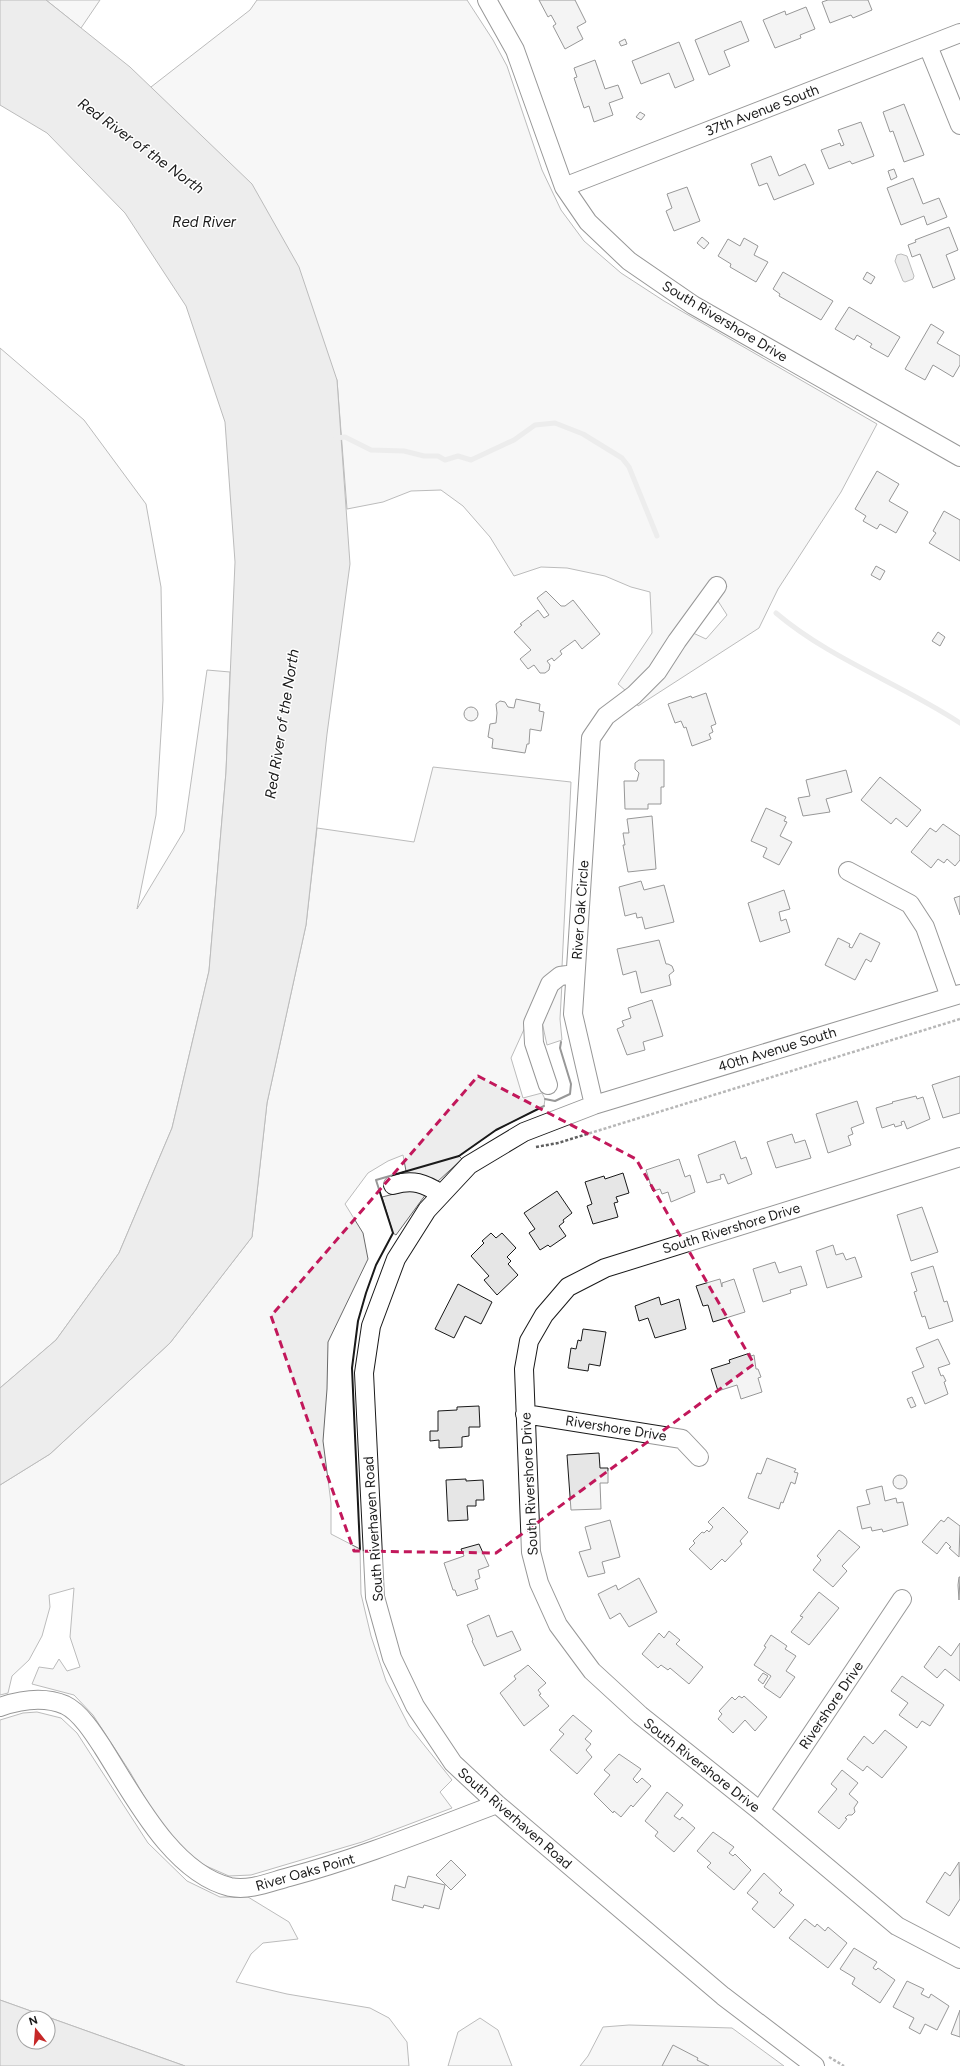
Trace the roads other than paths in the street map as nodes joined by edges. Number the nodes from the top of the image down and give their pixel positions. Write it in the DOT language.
graph roads {
  1 [pos="487,0"];
  2 [pos="960,33"];
  3 [pos="928,46"];
  4 [pos="960,125"];
  5 [pos="564,187"];
  6 [pos="960,457"];
  7 [pos="717,586"];
  8 [pos="848,871"];
  9 [pos="575,974"];
  10 [pos="955,995"];
  11 [pos="548,1085"];
  12 [pos="594,1105"];
  13 [pos="960,1157"];
  14 [pos="393,1185"];
  15 [pos="442,1194"];
  16 [pos="525,1414"];
  17 [pos="699,1457"];
  18 [pos="902,1599"];
  19 [pos="0,1707"];
  20 [pos="497,1804"];
  21 [pos="760,1811"];
  22 [pos="960,1960"];
  23 [pos="821,2061"];
  1 -- 5 [label="street, South Rivershore Drive"];
  2 -- 3 [label="street, 37th Avenue South"];
  3 -- 4 [label="street"];
  3 -- 5 [label="street, 37th Avenue South"];
  5 -- 6 [label="street, South Rivershore Drive"];
  7 -- 9 [label="street, River Oak Circle"];
  8 -- 10 [label="street"];
  9 -- 11 [label="street"];
  9 -- 12 [label="street, River Oak Circle"];
  10 -- 12 [label="street, 40th Avenue South"];
  12 -- 15 [label="street, South Riverhaven Road"];
  13 -- 16 [label="street, South Rivershore Drive"];
  14 -- 15 [label="street"];
  15 -- 20 [label="street, South Riverhaven Road"];
  16 -- 17 [label="street, Rivershore Drive"];
  16 -- 21 [label="street, South Rivershore Drive"];
  18 -- 21 [label="street, Rivershore Drive"];
  19 -- 20 [label="street, River Oaks Point"];
  20 -- 23 [label="street, South Riverhaven Road"];
  21 -- 22 [label="street, South Rivershore Drive"];
}
